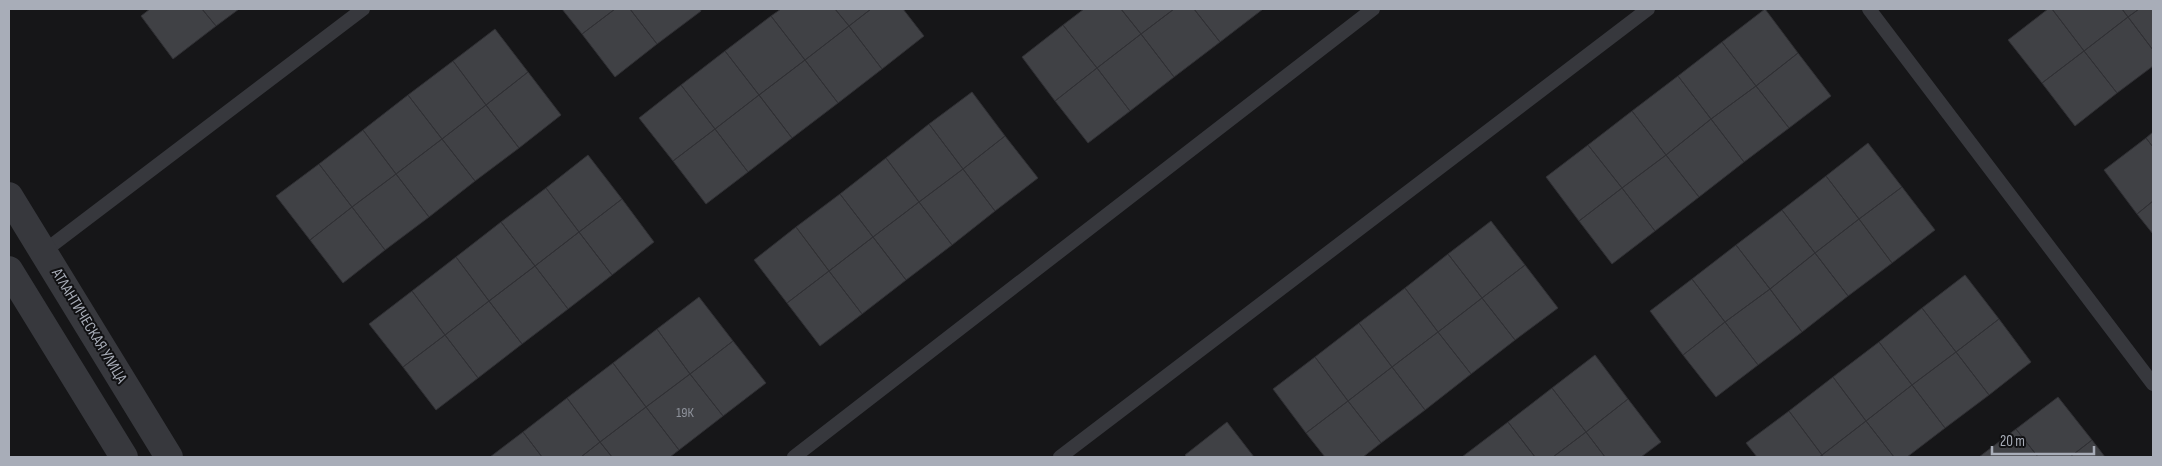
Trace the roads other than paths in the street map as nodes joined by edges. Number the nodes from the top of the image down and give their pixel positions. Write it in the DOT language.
graph roads {
  1 [pos="363,9"];
  2 [pos="1373,9"];
  3 [pos="1648,9"];
  4 [pos="1869,9"];
  5 [pos="9,196"];
  6 [pos="43,252"];
  7 [pos="9,270"];
  8 [pos="2153,384"];
  9 [pos="124,457"];
  10 [pos="169,457"];
  11 [pos="794,457"];
  12 [pos="1060,457"];
  1 -- 6 [label="lane"];
  2 -- 11 [label="lane"];
  3 -- 12 [label="lane"];
  4 -- 8 [label="lane"];
  5 -- 6 [label="street, АТЛАНТИЧЕСКАЯ УЛИЦА"];
  6 -- 10 [label="street, АТЛАНТИЧЕСКАЯ УЛИЦА"];
  7 -- 9 [label="street"];
}
